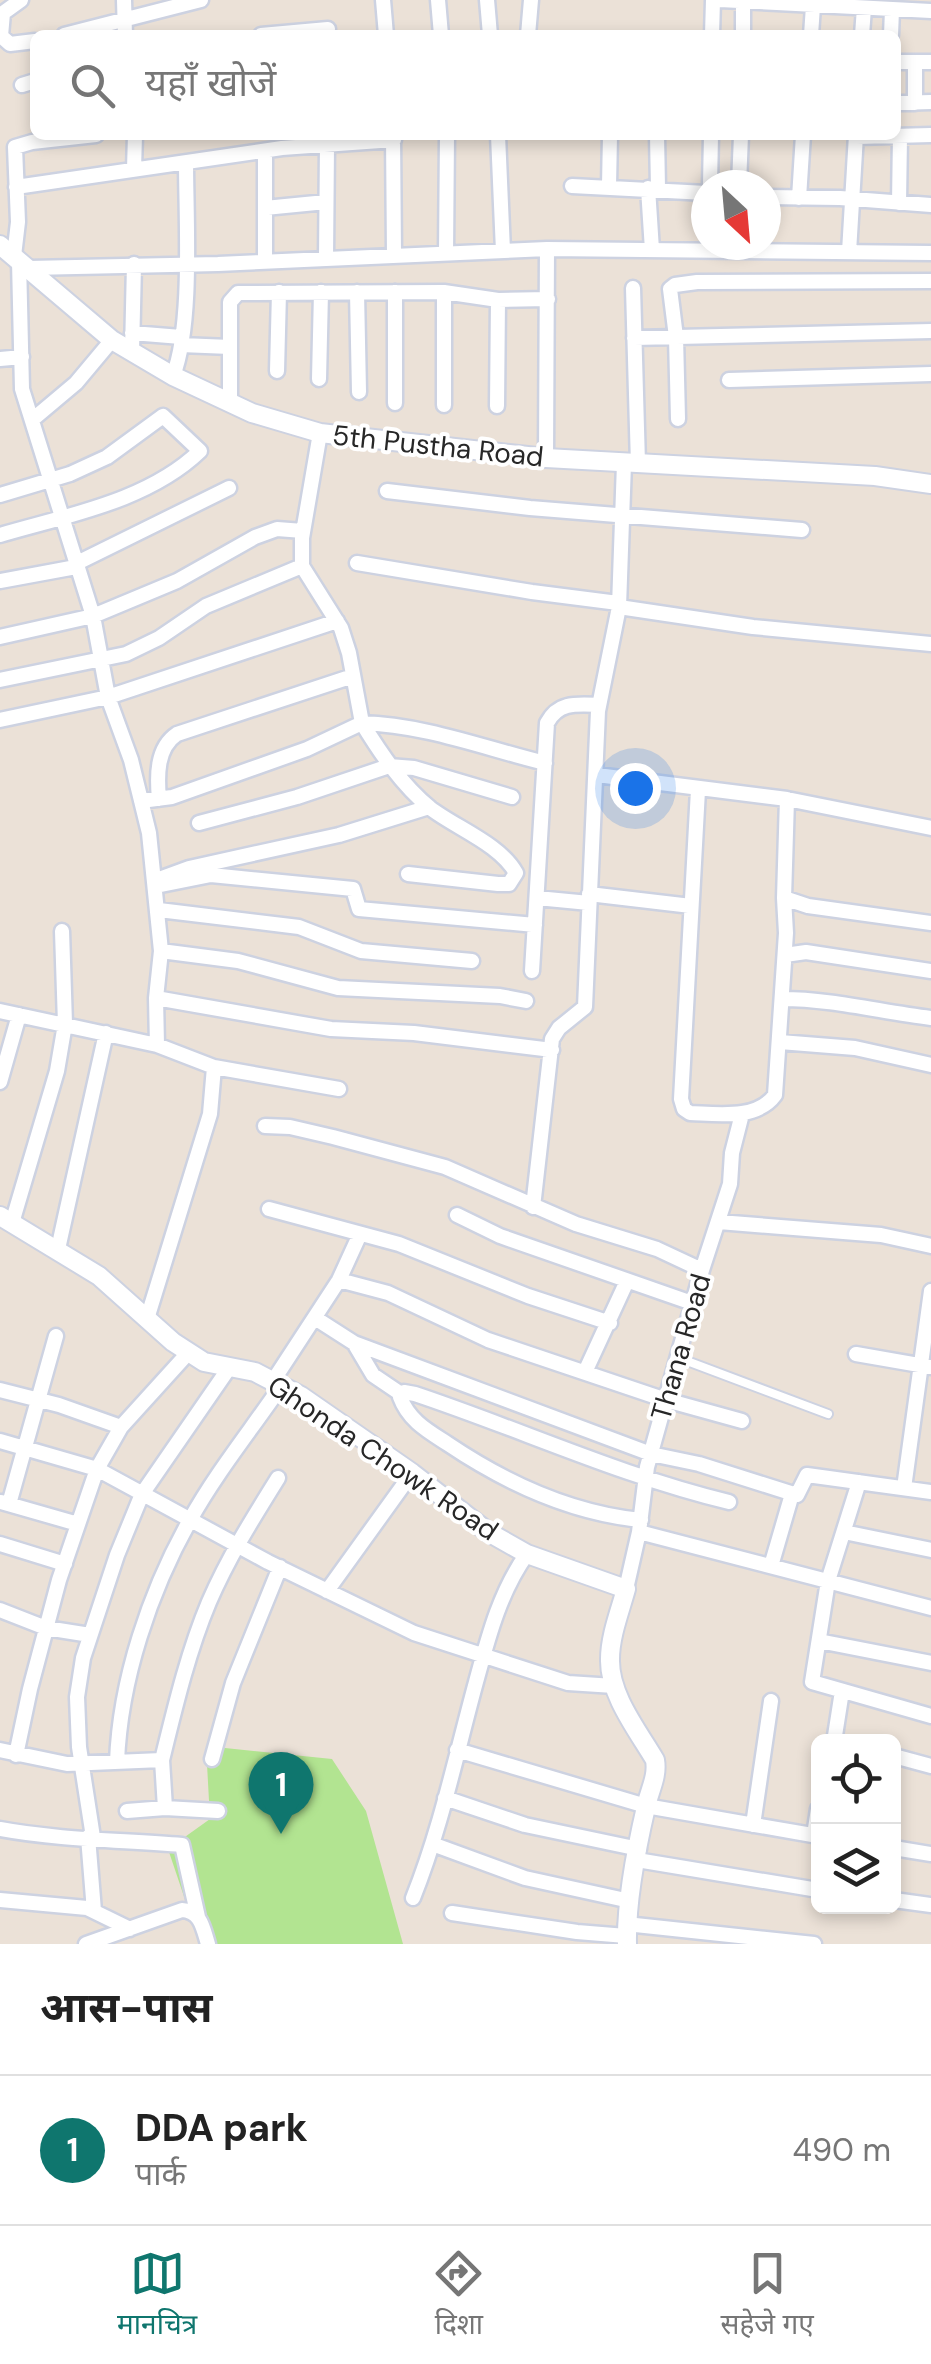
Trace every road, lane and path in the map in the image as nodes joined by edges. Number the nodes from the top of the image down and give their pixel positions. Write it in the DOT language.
graph roads {
  1 [pos="21,0"];
  2 [pos="124,0"];
  3 [pos="202,0"];
  4 [pos="384,0"];
  5 [pos="438,0"];
  6 [pos="487,0"];
  7 [pos="531,0"];
  8 [pos="716,0"];
  9 [pos="744,2"];
  10 [pos="813,6"];
  11 [pos="864,8"];
  12 [pos="892,10"];
  13 [pos="931,11"];
  14 [pos="124,28"];
  15 [pos="328,29"];
  16 [pos="318,30"];
  17 [pos="386,30"];
  18 [pos="441,30"];
  19 [pos="490,30"];
  20 [pos="528,30"];
  21 [pos="713,30"];
  22 [pos="743,30"];
  23 [pos="811,30"];
  24 [pos="862,30"];
  25 [pos="891,30"];
  26 [pos="30,42"];
  27 [pos="17,45"];
  28 [pos="0,54"];
  29 [pos="923,62"];
  30 [pos="923,102"];
  31 [pos="931,135"];
  32 [pos="901,136"];
  33 [pos="54,140"];
  34 [pos="135,140"];
  35 [pos="377,140"];
  36 [pos="394,140"];
  37 [pos="447,140"];
  38 [pos="498,140"];
  39 [pos="610,140"];
  40 [pos="657,140"];
  41 [pos="710,140"];
  42 [pos="740,140"];
  43 [pos="804,140"];
  44 [pos="856,140"];
  45 [pos="900,140"];
  46 [pos="327,146"];
  47 [pos="264,151"];
  48 [pos="186,162"];
  49 [pos="134,169"];
  50 [pos="710,170"];
  51 [pos="740,170"];
  52 [pos="572,186"];
  53 [pos="609,186"];
  54 [pos="16,187"];
  55 [pos="653,188"];
  56 [pos="691,192"];
  57 [pos="781,197"];
  58 [pos="799,198"];
  59 [pos="852,199"];
  60 [pos="326,202"];
  61 [pos="899,204"];
  62 [pos="931,204"];
  63 [pos="265,208"];
  64 [pos="548,249"];
  65 [pos="691,249"];
  66 [pos="652,250"];
  67 [pos="781,250"];
  68 [pos="503,251"];
  69 [pos="849,252"];
  70 [pos="446,253"];
  71 [pos="931,253"];
  72 [pos="394,255"];
  73 [pos="326,258"];
  74 [pos="13,261"];
  75 [pos="265,262"];
  76 [pos="134,264"];
  77 [pos="186,264"];
  78 [pos="931,281"];
  79 [pos="633,288"];
  80 [pos="279,292"];
  81 [pos="320,292"];
  82 [pos="357,292"];
  83 [pos="395,292"];
  84 [pos="444,292"];
  85 [pos="548,299"];
  86 [pos="498,300"];
  87 [pos="931,331"];
  88 [pos="676,337"];
  89 [pos="634,338"];
  90 [pos="112,340"];
  91 [pos="181,341"];
  92 [pos="132,342"];
  93 [pos="230,347"];
  94 [pos="22,357"];
  95 [pos="0,359"];
  96 [pos="277,371"];
  97 [pos="931,374"];
  98 [pos="173,376"];
  99 [pos="319,379"];
  100 [pos="729,380"];
  101 [pos="359,392"];
  102 [pos="230,402"];
  103 [pos="394,404"];
  104 [pos="444,405"];
  105 [pos="497,406"];
  106 [pos="678,419"];
  107 [pos="32,420"];
  108 [pos="320,433"];
  109 [pos="546,458"];
  110 [pos="631,463"];
  111 [pos="50,479"];
  112 [pos="931,484"];
  113 [pos="228,488"];
  114 [pos="387,490"];
  115 [pos="0,495"];
  116 [pos="624,513"];
  117 [pos="62,518"];
  118 [pos="303,530"];
  119 [pos="802,530"];
  120 [pos="0,536"];
  121 [pos="357,563"];
  122 [pos="76,566"];
  123 [pos="302,566"];
  124 [pos="0,582"];
  125 [pos="618,605"];
  126 [pos="93,616"];
  127 [pos="338,621"];
  128 [pos="0,637"];
  129 [pos="931,644"];
  130 [pos="101,660"];
  131 [pos="353,676"];
  132 [pos="0,680"];
  133 [pos="108,697"];
  134 [pos="598,705"];
  135 [pos="0,720"];
  136 [pos="362,724"];
  137 [pos="544,763"];
  138 [pos="390,766"];
  139 [pos="597,775"];
  140 [pos="698,790"];
  141 [pos="512,796"];
  142 [pos="159,799"];
  143 [pos="787,799"];
  144 [pos="142,802"];
  145 [pos="429,807"];
  146 [pos="199,823"];
  147 [pos="931,828"];
  148 [pos="408,874"];
  149 [pos="156,883"];
  150 [pos="537,898"];
  151 [pos="784,898"];
  152 [pos="589,899"];
  153 [pos="692,906"];
  154 [pos="158,910"];
  155 [pos="931,923"];
  156 [pos="536,925"];
  157 [pos="62,930"];
  158 [pos="161,951"];
  159 [pos="785,955"];
  160 [pos="472,962"];
  161 [pos="532,971"];
  162 [pos="931,972"];
  163 [pos="156,998"];
  164 [pos="782,998"];
  165 [pos="526,1001"];
  166 [pos="0,1011"];
  167 [pos="19,1015"];
  168 [pos="931,1018"];
  169 [pos="65,1024"];
  170 [pos="106,1033"];
  171 [pos="780,1042"];
  172 [pos="157,1045"];
  173 [pos="552,1050"];
  174 [pos="931,1064"];
  175 [pos="214,1067"];
  176 [pos="0,1082"];
  177 [pos="339,1089"];
  178 [pos="742,1114"];
  179 [pos="265,1126"];
  180 [pos="533,1206"];
  181 [pos="269,1209"];
  182 [pos="457,1215"];
  183 [pos="6,1220"];
  184 [pos="718,1222"];
  185 [pos="360,1234"];
  186 [pos="931,1246"];
  187 [pos="58,1249"];
  188 [pos="702,1270"];
  189 [pos="339,1280"];
  190 [pos="627,1281"];
  191 [pos="931,1291"];
  192 [pos="695,1304"];
  193 [pos="314,1318"];
  194 [pos="148,1319"];
  195 [pos="610,1323"];
  196 [pos="56,1336"];
  197 [pos="354,1343"];
  198 [pos="190,1352"];
  199 [pos="856,1354"];
  200 [pos="679,1358"];
  201 [pos="925,1366"];
  202 [pos="229,1368"];
  203 [pos="585,1372"];
  204 [pos="277,1384"];
  205 [pos="0,1390"];
  206 [pos="401,1394"];
  207 [pos="37,1399"];
  208 [pos="666,1400"];
  209 [pos="828,1414"];
  210 [pos="742,1421"];
  211 [pos="121,1428"];
  212 [pos="0,1442"];
  213 [pos="24,1448"];
  214 [pos="652,1454"];
  215 [pos="97,1469"];
  216 [pos="412,1473"];
  217 [pos="646,1476"];
  218 [pos="278,1478"];
  219 [pos="859,1482"];
  220 [pos="904,1488"];
  221 [pos="931,1492"];
  222 [pos="142,1494"];
  223 [pos="792,1494"];
  224 [pos="729,1502"];
  225 [pos="4,1503"];
  226 [pos="190,1520"];
  227 [pos="78,1524"];
  228 [pos="640,1526"];
  229 [pos="844,1532"];
  230 [pos="0,1544"];
  231 [pos="237,1545"];
  232 [pos="931,1550"];
  233 [pos="527,1554"];
  234 [pos="65,1564"];
  235 [pos="771,1566"];
  236 [pos="280,1568"];
  237 [pos="828,1581"];
  238 [pos="626,1589"];
  239 [pos="327,1591"];
  240 [pos="931,1608"];
  241 [pos="0,1610"];
  242 [pos="46,1628"];
  243 [pos="90,1636"];
  244 [pos="819,1642"];
  245 [pos="483,1656"];
  246 [pos="931,1663"];
  247 [pos="614,1686"];
  248 [pos="842,1691"];
  249 [pos="771,1701"];
  250 [pos="931,1716"];
  251 [pos="835,1734"];
  252 [pos="0,1750"];
  253 [pos="457,1750"];
  254 [pos="16,1755"];
  255 [pos="901,1758"];
  256 [pos="162,1760"];
  257 [pos="212,1760"];
  258 [pos="117,1762"];
  259 [pos="82,1764"];
  260 [pos="931,1766"];
  261 [pos="446,1798"];
  262 [pos="646,1806"];
  263 [pos="165,1808"];
  264 [pos="126,1811"];
  265 [pos="218,1811"];
  266 [pos="753,1824"];
  267 [pos="0,1830"];
  268 [pos="811,1834"];
  269 [pos="90,1837"];
  270 [pos="434,1846"];
  271 [pos="901,1849"];
  272 [pos="931,1854"];
  273 [pos="638,1855"];
  274 [pos="811,1889"];
  275 [pos="413,1898"];
  276 [pos="0,1900"];
  277 [pos="630,1900"];
  278 [pos="901,1901"];
  279 [pos="931,1905"];
  280 [pos="94,1912"];
  281 [pos="452,1912"];
  282 [pos="198,1917"];
  283 [pos="130,1929"];
  284 [pos="626,1935"];
  285 [pos="86,1944"];
  286 [pos="208,1944"];
  287 [pos="814,1944"];
  1 -- 27 [label="street"];
  2 -- 14 [label="street"];
  3 -- 14 [label="street"];
  4 -- 17 [label="street"];
  5 -- 18 [label="street"];
  6 -- 19 [label="street"];
  7 -- 20 [label="street"];
  8 -- 9 [label="street"];
  8 -- 21 [label="street"];
  9 -- 10 [label="street"];
  9 -- 22 [label="street"];
  10 -- 11 [label="street"];
  10 -- 23 [label="street"];
  11 -- 12 [label="street"];
  11 -- 24 [label="street"];
  12 -- 13 [label="street"];
  12 -- 25 [label="street"];
  15 -- 16 [label="street"];
  26 -- 27 [label="street"];
  27 -- 28 [label="street"];
  29 -- 30 [label="street"];
  31 -- 32 [label="street"];
  33 -- 54 [label="street"];
  34 -- 49 [label="street"];
  35 -- 46 [label="street"];
  36 -- 72 [label="street"];
  37 -- 70 [label="street"];
  38 -- 68 [label="street"];
  39 -- 53 [label="street"];
  40 -- 55 [label="street"];
  41 -- 50 [label="street"];
  42 -- 51 [label="street"];
  43 -- 58 [label="street"];
  44 -- 59 [label="street"];
  45 -- 61 [label="street"];
  46 -- 47 [label="street"];
  46 -- 60 [label="street"];
  47 -- 48 [label="street"];
  47 -- 63 [label="street"];
  48 -- 49 [label="street"];
  48 -- 77 [label="street"];
  49 -- 54 [label="street"];
  52 -- 53 [label="street"];
  53 -- 55 [label="street"];
  54 -- 74 [label="street"];
  55 -- 56 [label="street"];
  55 -- 66 [label="street"];
  57 -- 58 [label="street"];
  58 -- 59 [label="street"];
  59 -- 61 [label="street"];
  59 -- 69 [label="street"];
  60 -- 63 [label="street"];
  60 -- 73 [label="street"];
  61 -- 62 [label="street"];
  63 -- 75 [label="street"];
  64 -- 66 [label="street"];
  64 -- 68 [label="street"];
  64 -- 85 [label="street"];
  65 -- 66 [label="street"];
  67 -- 69 [label="street"];
  68 -- 70 [label="street"];
  69 -- 71 [label="street"];
  70 -- 72 [label="street"];
  72 -- 73 [label="street"];
  73 -- 75 [label="street"];
  74 -- 76 [label="street"];
  74 -- 90 [label="street, 5th Pustha Road"];
  74 -- 94 [label="street"];
  75 -- 77 [label="street"];
  76 -- 77 [label="street"];
  76 -- 92 [label="street"];
  77 -- 91 [label="street"];
  78 -- 88 [label="street"];
  79 -- 89 [label="street"];
  80 -- 81 [label="street"];
  80 -- 93 [label="street"];
  80 -- 96 [label="street"];
  81 -- 82 [label="street"];
  81 -- 99 [label="street"];
  82 -- 83 [label="street"];
  82 -- 101 [label="street"];
  83 -- 84 [label="street"];
  83 -- 103 [label="street"];
  84 -- 86 [label="street"];
  84 -- 104 [label="street"];
  85 -- 86 [label="street"];
  85 -- 109 [label="street"];
  86 -- 105 [label="street"];
  87 -- 88 [label="street"];
  88 -- 89 [label="street"];
  88 -- 106 [label="street"];
  89 -- 110 [label="street"];
  90 -- 92 [label="street, 5th Pustha Road"];
  90 -- 107 [label="street"];
  91 -- 92 [label="street"];
  91 -- 93 [label="street"];
  91 -- 98 [label="street"];
  92 -- 98 [label="street, 5th Pustha Road"];
  93 -- 102 [label="street"];
  94 -- 95 [label="street"];
  94 -- 107 [label="street"];
  97 -- 100 [label="street"];
  98 -- 102 [label="street, 5th Pustha Road"];
  102 -- 108 [label="street, 5th Pustha Road"];
  107 -- 111 [label="street"];
  108 -- 109 [label="street, 5th Pustha Road"];
  108 -- 118 [label="street"];
  109 -- 110 [label="street, 5th Pustha Road"];
  110 -- 112 [label="street, 5th Pustha Road"];
  110 -- 116 [label="street"];
  111 -- 115 [label="street"];
  111 -- 117 [label="street"];
  111 -- 117 [label="street"];
  113 -- 122 [label="street"];
  114 -- 116 [label="street"];
  116 -- 119 [label="street"];
  116 -- 125 [label="street"];
  117 -- 120 [label="street"];
  117 -- 122 [label="street"];
  118 -- 123 [label="street"];
  118 -- 126 [label="street"];
  121 -- 125 [label="street"];
  122 -- 124 [label="street"];
  122 -- 126 [label="street"];
  123 -- 127 [label="street"];
  123 -- 130 [label="street"];
  125 -- 129 [label="street"];
  125 -- 134 [label="street"];
  126 -- 128 [label="street"];
  126 -- 130 [label="street"];
  127 -- 131 [label="street"];
  127 -- 133 [label="street"];
  130 -- 132 [label="street"];
  130 -- 133 [label="street"];
  131 -- 136 [label="street"];
  131 -- 142 [label="street"];
  133 -- 135 [label="street"];
  133 -- 144 [label="street"];
  134 -- 137 [label="street"];
  134 -- 139 [label="street"];
  136 -- 137 [label="street"];
  136 -- 138 [label="street"];
  136 -- 142 [label="street"];
  137 -- 150 [label="street"];
  138 -- 141 [label="street"];
  138 -- 145 [label="street"];
  138 -- 146 [label="street"];
  139 -- 140 [label="street"];
  139 -- 152 [label="street"];
  140 -- 143 [label="street"];
  140 -- 153 [label="street"];
  142 -- 144 [label="street"];
  143 -- 147 [label="street"];
  143 -- 151 [label="street"];
  144 -- 149 [label="street"];
  145 -- 148 [label="street"];
  145 -- 149 [label="street"];
  149 -- 154 [label="street"];
  149 -- 156 [label="street"];
  150 -- 152 [label="street"];
  150 -- 156 [label="street"];
  151 -- 155 [label="street"];
  151 -- 159 [label="street"];
  152 -- 153 [label="street"];
  152 -- 173 [label="street"];
  153 -- 178 [label="street"];
  154 -- 158 [label="street"];
  154 -- 160 [label="street"];
  156 -- 161 [label="street"];
  157 -- 169 [label="street"];
  158 -- 163 [label="street"];
  158 -- 165 [label="street"];
  159 -- 162 [label="street"];
  159 -- 164 [label="street"];
  163 -- 172 [label="street"];
  163 -- 173 [label="street"];
  164 -- 168 [label="street"];
  164 -- 171 [label="street"];
  166 -- 167 [label="street"];
  167 -- 169 [label="street"];
  167 -- 176 [label="street"];
  169 -- 170 [label="street"];
  169 -- 183 [label="street"];
  170 -- 172 [label="street"];
  170 -- 187 [label="street"];
  171 -- 174 [label="street"];
  171 -- 178 [label="street"];
  172 -- 175 [label="street"];
  173 -- 180 [label="street"];
  175 -- 177 [label="street"];
  175 -- 194 [label="street"];
  178 -- 184 [label="street, Thana Road"];
  179 -- 180 [label="street"];
  180 -- 188 [label="street"];
  181 -- 185 [label="street"];
  182 -- 190 [label="street"];
  183 -- 187 [label="street, Ghonda Chowk Road"];
  184 -- 186 [label="street"];
  184 -- 188 [label="street, Thana Road"];
  185 -- 189 [label="street"];
  185 -- 195 [label="street"];
  187 -- 194 [label="street, Ghonda Chowk Road"];
  188 -- 192 [label="street, Thana Road"];
  189 -- 193 [label="street"];
  189 -- 203 [label="street"];
  190 -- 192 [label="street"];
  190 -- 195 [label="street"];
  191 -- 201 [label="street"];
  192 -- 200 [label="street, Thana Road"];
  193 -- 197 [label="street"];
  193 -- 204 [label="street"];
  194 -- 198 [label="street, Ghonda Chowk Road"];
  195 -- 203 [label="street"];
  196 -- 207 [label="street"];
  197 -- 206 [label="street"];
  197 -- 214 [label="street"];
  198 -- 202 [label="street, Ghonda Chowk Road"];
  198 -- 211 [label="street"];
  199 -- 201 [label="street"];
  200 -- 208 [label="street, Thana Road"];
  200 -- 209 [label="lane"];
  201 -- 220 [label="street"];
  202 -- 204 [label="street, Ghonda Chowk Road"];
  202 -- 222 [label="street"];
  203 -- 208 [label="street"];
  204 -- 216 [label="street, Ghonda Chowk Road"];
  204 -- 226 [label="street"];
  205 -- 207 [label="street"];
  206 -- 217 [label="street"];
  206 -- 228 [label="street"];
  207 -- 211 [label="street"];
  207 -- 213 [label="street"];
  208 -- 210 [label="street"];
  208 -- 214 [label="street, Thana Road"];
  211 -- 215 [label="street"];
  212 -- 213 [label="street"];
  213 -- 215 [label="street"];
  213 -- 225 [label="street"];
  214 -- 217 [label="street, Thana Road"];
  214 -- 223 [label="street"];
  215 -- 222 [label="street"];
  215 -- 227 [label="street"];
  216 -- 233 [label="street, Ghonda Chowk Road"];
  216 -- 239 [label="street"];
  217 -- 224 [label="street"];
  217 -- 228 [label="street, Thana Road"];
  218 -- 231 [label="street"];
  219 -- 220 [label="street"];
  219 -- 223 [label="street"];
  219 -- 229 [label="street"];
  220 -- 221 [label="street"];
  222 -- 226 [label="street"];
  222 -- 243 [label="street"];
  223 -- 235 [label="street"];
  225 -- 227 [label="street"];
  226 -- 231 [label="street"];
  226 -- 258 [label="street"];
  227 -- 234 [label="street"];
  228 -- 235 [label="street"];
  228 -- 238 [label="street, Thana Road"];
  229 -- 232 [label="street"];
  229 -- 237 [label="street"];
  230 -- 234 [label="street"];
  231 -- 236 [label="street"];
  231 -- 256 [label="street"];
  233 -- 238 [label="street, Ghonda Chowk Road"];
  233 -- 245 [label="street"];
  234 -- 242 [label="street"];
  235 -- 237 [label="street"];
  236 -- 239 [label="street"];
  236 -- 257 [label="street"];
  237 -- 240 [label="street"];
  237 -- 244 [label="street"];
  238 -- 247 [label="street, Thana Road"];
  239 -- 245 [label="street"];
  241 -- 242 [label="street"];
  242 -- 243 [label="street"];
  242 -- 254 [label="street"];
  243 -- 259 [label="street"];
  244 -- 246 [label="street"];
  244 -- 248 [label="street"];
  245 -- 247 [label="street"];
  245 -- 253 [label="street"];
  247 -- 262 [label="street, Thana Road"];
  248 -- 250 [label="street"];
  248 -- 251 [label="street"];
  249 -- 266 [label="street"];
  252 -- 254 [label="street"];
  253 -- 261 [label="street"];
  253 -- 262 [label="street"];
  254 -- 259 [label="street"];
  255 -- 260 [label="street"];
  256 -- 258 [label="street"];
  256 -- 263 [label="street"];
  258 -- 259 [label="street"];
  259 -- 269 [label="street"];
  261 -- 270 [label="street"];
  261 -- 273 [label="street"];
  262 -- 266 [label="street"];
  262 -- 273 [label="street, Thana Road"];
  263 -- 264 [label="street"];
  263 -- 265 [label="street"];
  266 -- 268 [label="street"];
  267 -- 269 [label="street"];
  269 -- 280 [label="street"];
  269 -- 282 [label="street"];
  270 -- 275 [label="street"];
  270 -- 277 [label="street"];
  271 -- 272 [label="street"];
  273 -- 274 [label="street"];
  273 -- 277 [label="street, Thana Road"];
  276 -- 280 [label="street"];
  277 -- 284 [label="street, Thana Road"];
  278 -- 279 [label="street"];
  280 -- 283 [label="street"];
  281 -- 284 [label="street"];
  282 -- 283 [label="street"];
  282 -- 286 [label="street"];
  283 -- 285 [label="street"];
  284 -- 287 [label="street"];
}
